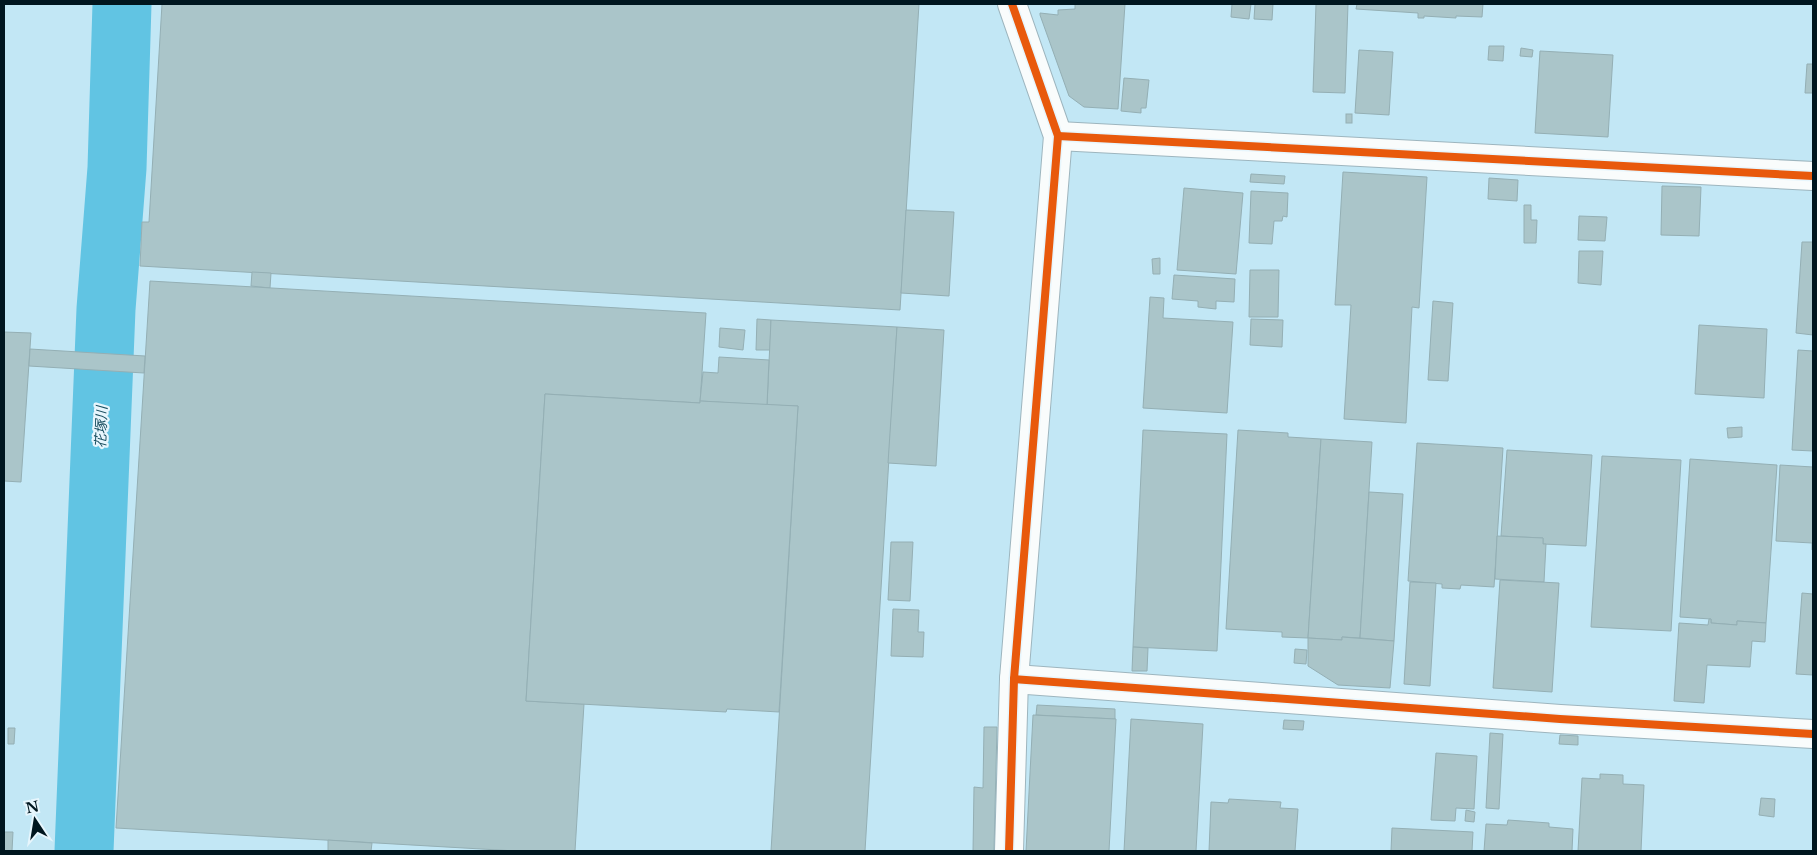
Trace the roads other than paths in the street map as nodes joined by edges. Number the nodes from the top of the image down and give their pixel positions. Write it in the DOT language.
graph roads {
  1 [pos="1012,4"];
  2 [pos="1058,136"];
  3 [pos="1813,176"];
  4 [pos="1014,679"];
  5 [pos="1813,734"];
  6 [pos="1009,851"];
  1 -- 2 [label="street"];
  2 -- 3 [label="street"];
  2 -- 4 [label="street"];
  4 -- 5 [label="street"];
  4 -- 6 [label="street"];
}
